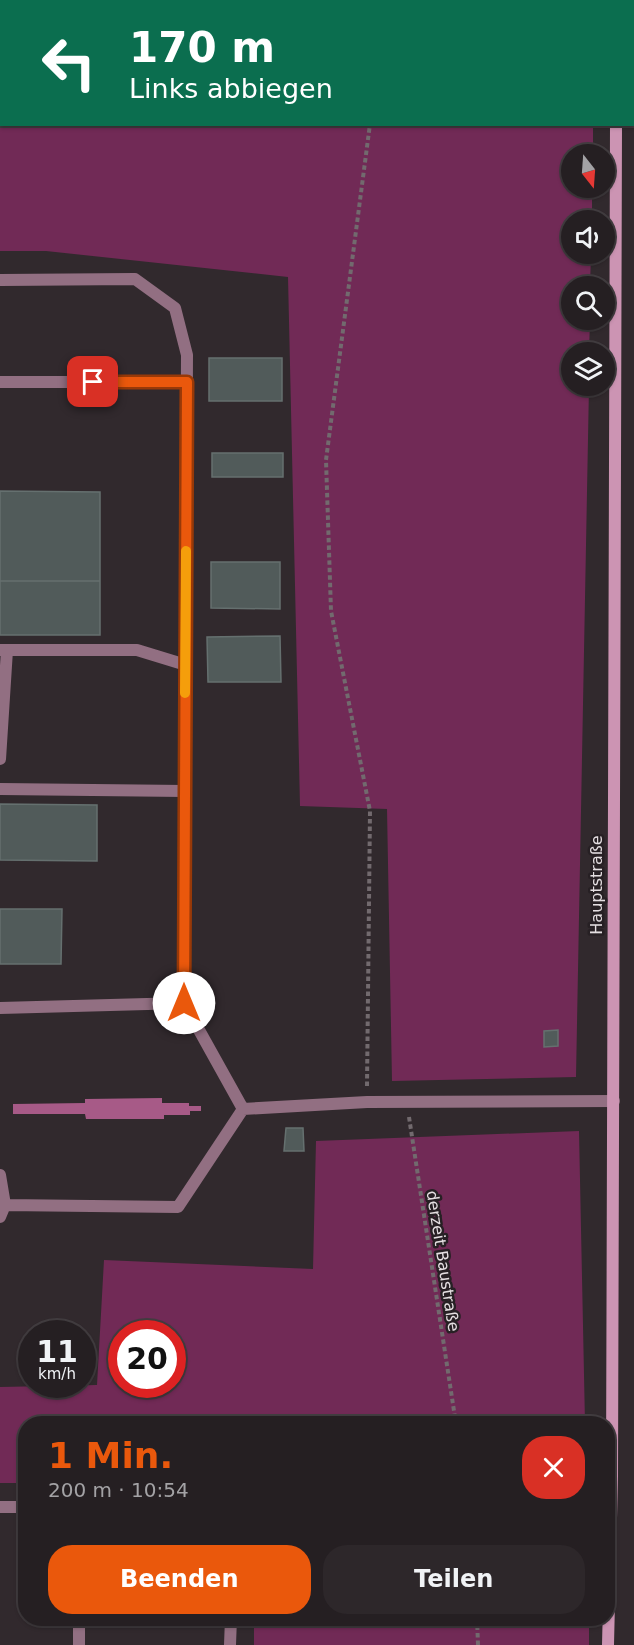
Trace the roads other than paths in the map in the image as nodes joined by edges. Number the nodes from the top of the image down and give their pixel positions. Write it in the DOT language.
graph roads {
  1 [pos="616,126"];
  2 [pos="0,280"];
  3 [pos="0,382"];
  4 [pos="187,382"];
  5 [pos="3,650"];
  6 [pos="186,665"];
  7 [pos="0,759"];
  8 [pos="0,789"];
  9 [pos="185,791"];
  10 [pos="184,1003"];
  11 [pos="0,1008"];
  12 [pos="614,1101"];
  13 [pos="243,1109"];
  14 [pos="0,1175"];
  15 [pos="5,1205"];
  16 [pos="0,1217"];
  17 [pos="612,1416"];
  18 [pos="0,1507"];
  19 [pos="18,1507"];
  20 [pos="80,1626"];
  21 [pos="231,1626"];
  22 [pos="608,1626"];
  23 [pos="79,1645"];
  24 [pos="230,1645"];
  25 [pos="608,1645"];
  1 -- 12 [label="main road, Hauptstraße"];
  2 -- 4 [label="lane"];
  3 -- 4 [label="lane"];
  4 -- 6 [label="lane"];
  5 -- 6 [label="lane"];
  5 -- 7 [label="lane"];
  6 -- 9 [label="lane"];
  8 -- 9 [label="lane"];
  9 -- 10 [label="lane"];
  10 -- 11 [label="lane"];
  10 -- 13 [label="lane"];
  12 -- 13 [label="lane"];
  12 -- 17 [label="main road, Hauptstraße"];
  13 -- 15 [label="lane"];
  14 -- 15 [label="lane"];
  15 -- 16 [label="lane"];
  18 -- 19 [label="lane"];
  20 -- 23 [label="lane"];
  21 -- 24 [label="lane"];
  22 -- 25 [label="main road, Hauptstraße"];
}
